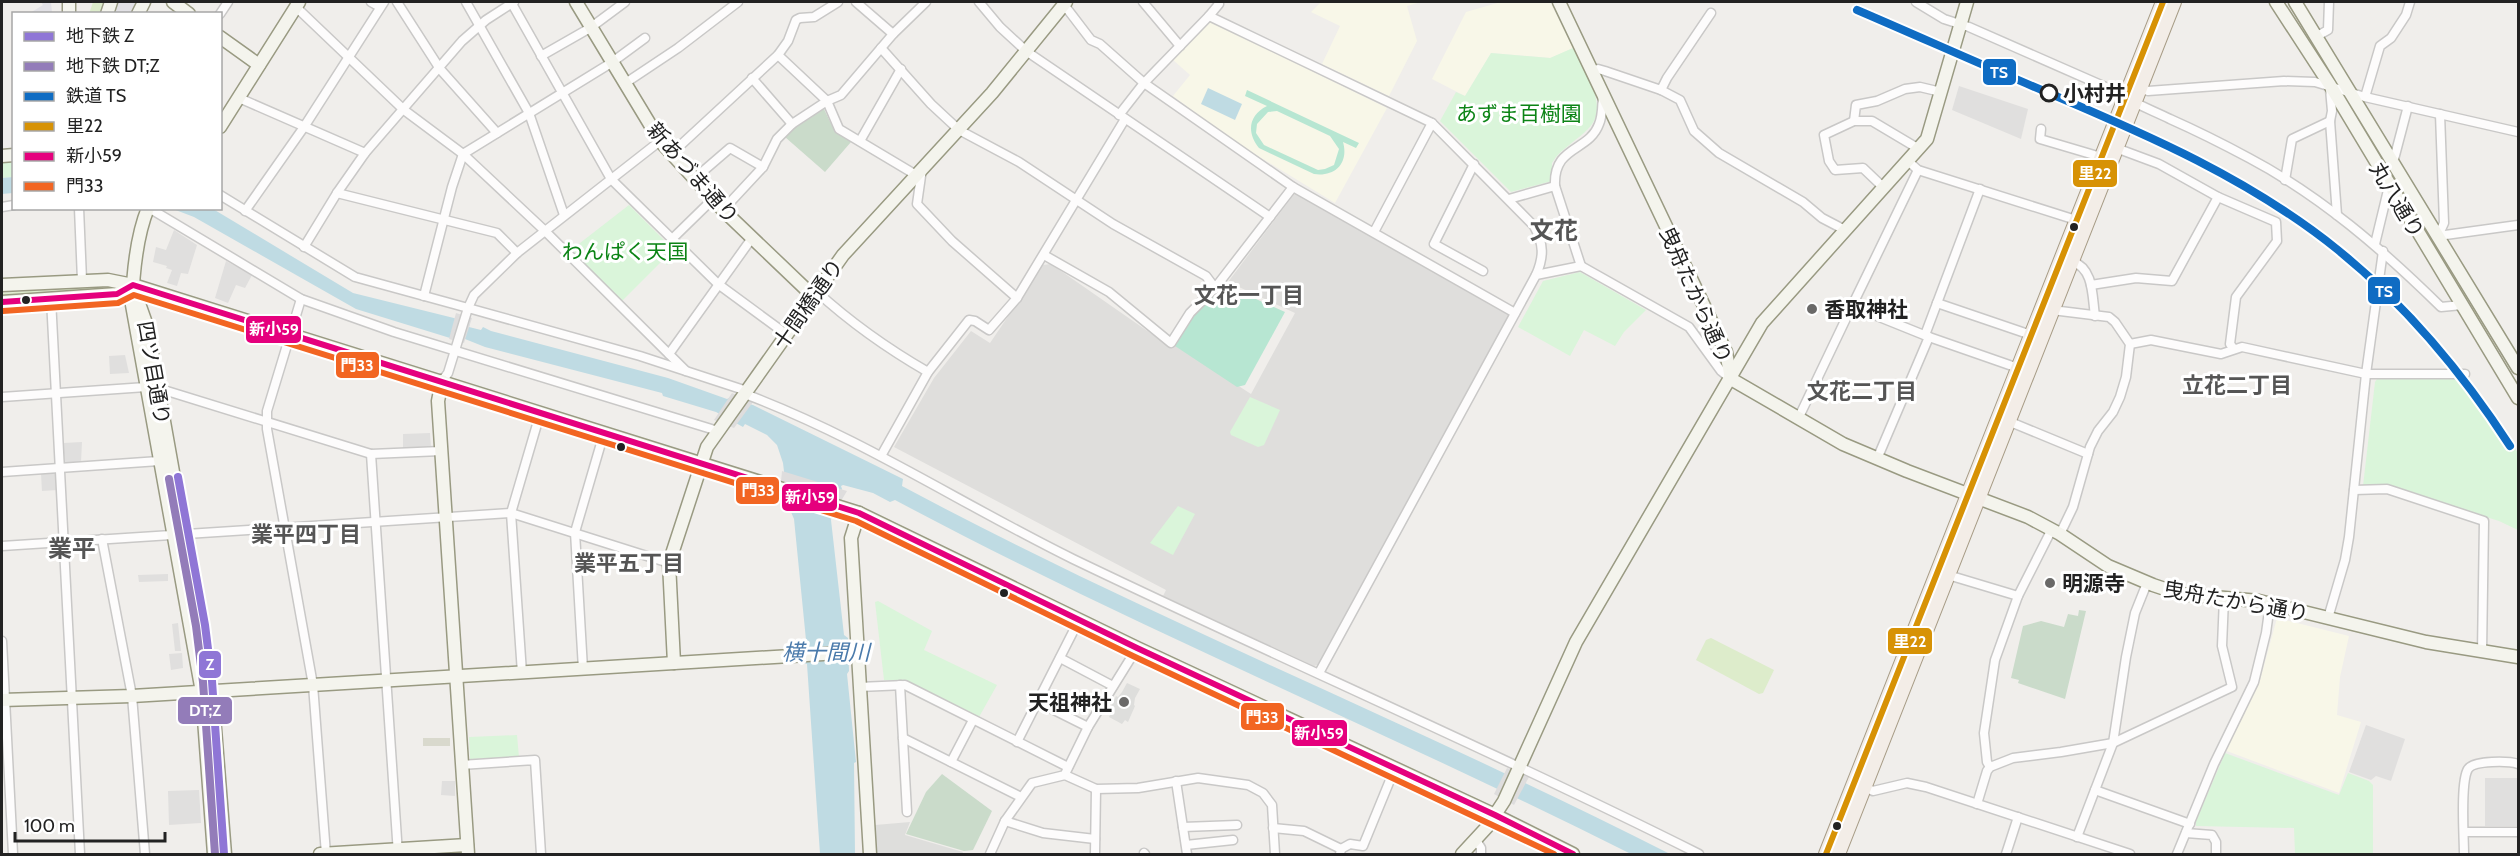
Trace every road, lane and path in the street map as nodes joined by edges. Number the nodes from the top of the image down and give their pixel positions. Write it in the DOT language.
graph roads {
  1 [pos="173,2"];
  2 [pos="228,2"];
  3 [pos="371,2"];
  4 [pos="397,2"];
  5 [pos="466,2"];
  6 [pos="512,2"];
  7 [pos="576,2"];
  8 [pos="626,2"];
  9 [pos="738,2"];
  10 [pos="838,2"];
  11 [pos="856,2"];
  12 [pos="926,2"];
  13 [pos="979,2"];
  14 [pos="1064,2"];
  15 [pos="1143,2"];
  16 [pos="1219,2"];
  17 [pos="1559,2"];
  18 [pos="1916,2"];
  19 [pos="1967,2"];
  20 [pos="2163,2"];
  21 [pos="2174,2"];
  22 [pos="2276,2"];
  23 [pos="2295,2"];
  24 [pos="2329,2"];
  25 [pos="2410,2"];
  26 [pos="298,4"];
  27 [pos="382,4"];
  28 [pos="221,8"];
  29 [pos="186,12"];
  30 [pos="1711,13"];
  31 [pos="1209,16"];
  32 [pos="1960,24"];
  33 [pos="480,25"];
  34 [pos="590,28"];
  35 [pos="893,34"];
  36 [pos="2317,36"];
  37 [pos="222,38"];
  38 [pos="645,38"];
  39 [pos="1180,46"];
  40 [pos="882,48"];
  41 [pos="1026,51"];
  42 [pos="778,55"];
  43 [pos="541,56"];
  44 [pos="348,58"];
  45 [pos="611,63"];
  46 [pos="259,65"];
  47 [pos="440,69"];
  48 [pos="901,69"];
  49 [pos="1593,72"];
  50 [pos="752,78"];
  51 [pos="1144,83"];
  52 [pos="624,84"];
  53 [pos="2330,85"];
  54 [pos="2135,86"];
  55 [pos="1661,90"];
  56 [pos="1941,92"];
  57 [pos="562,93"];
  58 [pos="2351,93"];
  59 [pos="1603,94"];
  60 [pos="2365,97"];
  61 [pos="239,98"];
  62 [pos="2129,100"];
  63 [pos="827,101"];
  64 [pos="2408,106"];
  65 [pos="404,110"];
  66 [pos="529,113"];
  67 [pos="2440,114"];
  68 [pos="1122,117"];
  69 [pos="2330,121"];
  70 [pos="1854,122"];
  71 [pos="1432,123"];
  72 [pos="222,124"];
  73 [pos="792,124"];
  74 [pos="304,127"];
  75 [pos="2041,129"];
  76 [pos="958,130"];
  77 [pos="497,132"];
  78 [pos="2518,132"];
  79 [pos="660,141"];
  80 [pos="860,141"];
  81 [pos="2116,148"];
  82 [pos="1919,149"];
  83 [pos="365,153"];
  84 [pos="463,154"];
  85 [pos="671,154"];
  86 [pos="2101,157"];
  87 [pos="1908,161"];
  88 [pos="2393,163"];
  89 [pos="1474,164"];
  90 [pos="763,167"];
  91 [pos="1918,170"];
  92 [pos="919,172"];
  93 [pos="611,179"];
  94 [pos="694,179"];
  95 [pos="2285,180"];
  96 [pos="1555,186"];
  97 [pos="2389,186"];
  98 [pos="1293,187"];
  99 [pos="1884,188"];
  100 [pos="1980,189"];
  101 [pos="337,193"];
  102 [pos="222,196"];
  103 [pos="2218,196"];
  104 [pos="713,199"];
  105 [pos="1509,199"];
  106 [pos="1077,201"];
  107 [pos="79,210"];
  108 [pos="148,210"];
  109 [pos="152,210"];
  110 [pos="723,210"];
  111 [pos="245,211"];
  112 [pos="564,215"];
  113 [pos="2337,215"];
  114 [pos="1270,217"];
  115 [pos="444,220"];
  116 [pos="2076,220"];
  117 [pos="2518,225"];
  118 [pos="544,230"];
  119 [pos="1845,230"];
  120 [pos="1374,232"];
  121 [pos="2438,236"];
  122 [pos="752,238"];
  123 [pos="672,239"];
  124 [pos="2375,244"];
  125 [pos="304,247"];
  126 [pos="2383,251"];
  127 [pos="517,254"];
  128 [pos="1044,255"];
  129 [pos="2072,261"];
  130 [pos="1581,266"];
  131 [pos="1483,271"];
  132 [pos="1536,275"];
  133 [pos="82,280"];
  134 [pos="718,284"];
  135 [pos="2,285"];
  136 [pos="133,285"];
  137 [pos="2091,285"];
  138 [pos="1215,288"];
  139 [pos="814,294"];
  140 [pos="424,297"];
  141 [pos="1017,298"];
  142 [pos="51,299"];
  143 [pos="301,299"];
  144 [pos="2,302"];
  145 [pos="1937,303"];
  146 [pos="2462,305"];
  147 [pos="1852,306"];
  148 [pos="2052,310"];
  149 [pos="467,311"];
  150 [pos="1515,313"];
  151 [pos="2095,316"];
  152 [pos="290,334"];
  153 [pos="786,334"];
  154 [pos="2031,335"];
  155 [pos="1927,336"];
  156 [pos="2130,344"];
  157 [pos="457,346"];
  158 [pos="2234,349"];
  159 [pos="669,354"];
  160 [pos="2518,367"];
  161 [pos="2018,368"];
  162 [pos="686,371"];
  163 [pos="928,372"];
  164 [pos="2366,374"];
  165 [pos="2465,374"];
  166 [pos="1731,379"];
  167 [pos="442,381"];
  168 [pos="152,389"];
  169 [pos="56,394"];
  170 [pos="745,394"];
  171 [pos="2,397"];
  172 [pos="2518,398"];
  173 [pos="540,414"];
  174 [pos="1798,419"];
  175 [pos="2008,421"];
  176 [pos="266,422"];
  177 [pos="721,428"];
  178 [pos="604,433"];
  179 [pos="441,452"];
  180 [pos="371,454"];
  181 [pos="2088,454"];
  182 [pos="881,456"];
  183 [pos="1877,459"];
  184 [pos="159,461"];
  185 [pos="701,462"];
  186 [pos="61,467"];
  187 [pos="2,472"];
  188 [pos="2354,489"];
  189 [pos="1973,495"];
  190 [pos="511,513"];
  191 [pos="859,513"];
  192 [pos="445,518"];
  193 [pos="375,521"];
  194 [pos="285,527"];
  195 [pos="575,532"];
  196 [pos="2056,532"];
  197 [pos="178,534"];
  198 [pos="102,539"];
  199 [pos="64,542"];
  200 [pos="2,546"];
  201 [pos="669,563"];
  202 [pos="1948,575"];
  203 [pos="2148,583"];
  204 [pos="2019,596"];
  205 [pos="2224,598"];
  206 [pos="2270,604"];
  207 [pos="2328,618"];
  208 [pos="1079,620"];
  209 [pos="2,641"];
  210 [pos="1137,648"];
  211 [pos="853,652"];
  212 [pos="2482,652"];
  213 [pos="2518,657"];
  214 [pos="1060,658"];
  215 [pos="674,663"];
  216 [pos="583,669"];
  217 [pos="522,673"];
  218 [pos="1319,673"];
  219 [pos="456,677"];
  220 [pos="386,681"];
  221 [pos="313,685"];
  222 [pos="900,685"];
  223 [pos="1113,686"];
  224 [pos="859,687"];
  225 [pos="207,692"];
  226 [pos="132,696"];
  227 [pos="72,699"];
  228 [pos="3,701"];
  229 [pos="1038,702"];
  230 [pos="972,720"];
  231 [pos="1088,727"];
  232 [pos="903,738"];
  233 [pos="1017,742"];
  234 [pos="2113,743"];
  235 [pos="951,762"];
  236 [pos="2518,764"];
  237 [pos="461,765"];
  238 [pos="1990,767"];
  239 [pos="1395,768"];
  240 [pos="1519,769"];
  241 [pos="1067,771"];
  242 [pos="1176,781"];
  243 [pos="1859,785"];
  244 [pos="5,788"];
  245 [pos="1096,789"];
  246 [pos="2095,790"];
  247 [pos="1021,797"];
  248 [pos="1977,804"];
  249 [pos="908,812"];
  250 [pos="1495,815"];
  251 [pos="2018,816"];
  252 [pos="1005,821"];
  253 [pos="2190,824"];
  254 [pos="1237,825"];
  255 [pos="1183,826"];
  256 [pos="1273,828"];
  257 [pos="2464,832"];
  258 [pos="2518,832"];
  259 [pos="2186,833"];
  260 [pos="2077,837"];
  261 [pos="1095,839"];
  262 [pos="1233,840"];
  263 [pos="1476,840"];
  264 [pos="467,850"];
  265 [pos="1186,850"];
  266 [pos="398,852"];
  267 [pos="1340,852"];
  268 [pos="326,854"];
  269 [pos="13,855"];
  270 [pos="80,855"];
  271 [pos="145,855"];
  272 [pos="214,855"];
  273 [pos="225,855"];
  274 [pos="320,855"];
  275 [pos="541,855"];
  276 [pos="870,855"];
  277 [pos="990,855"];
  278 [pos="1095,855"];
  279 [pos="1275,855"];
  280 [pos="1462,855"];
  281 [pos="1481,855"];
  282 [pos="1574,855"];
  283 [pos="1699,855"];
  284 [pos="1826,855"];
  285 [pos="1838,855"];
  286 [pos="2006,855"];
  287 [pos="2130,855"];
  288 [pos="2177,855"];
  289 [pos="2216,855"];
  290 [pos="2464,855"];
  1 -- 29 [label="street"];
  2 -- 28 [label="street"];
  3 -- 27 [label="street"];
  4 -- 47 [label="street"];
  5 -- 33 [label="street"];
  6 -- 33 [label="street"];
  6 -- 43 [label="street"];
  7 -- 34 [label="street, 新あづま通り"];
  8 -- 34 [label="street"];
  9 -- 52 [label="street"];
  10 -- 42 [label="street"];
  11 -- 35 [label="street"];
  12 -- 35 [label="street"];
  13 -- 41 [label="street"];
  14 -- 41 [label="street, 十間橋通り"];
  14 -- 51 [label="street"];
  15 -- 39 [label="street"];
  16 -- 31 [label="street"];
  17 -- 49 [label="street, 曳舟たから通り"];
  18 -- 32 [label="street"];
  19 -- 32 [label="street"];
  20 -- 54 [label="main road"];
  21 -- 54 [label="main road"];
  22 -- 53 [label="street, 丸八通り"];
  23 -- 36 [label="street, 丸八通り"];
  24 -- 36 [label="street"];
  25 -- 60 [label="street"];
  26 -- 44 [label="street"];
  26 -- 46 [label="street"];
  27 -- 44 [label="street"];
  30 -- 55 [label="street"];
  31 -- 39 [label="street"];
  31 -- 71 [label="street"];
  32 -- 56 [label="street"];
  32 -- 62 [label="street"];
  33 -- 47 [label="street"];
  33 -- 66 [label="street"];
  34 -- 43 [label="street"];
  34 -- 45 [label="street, 新あづま通り"];
  35 -- 40 [label="street"];
  36 -- 58 [label="street, 丸八通り"];
  37 -- 46 [label="street"];
  38 -- 45 [label="street"];
  39 -- 51 [label="street"];
  40 -- 48 [label="street"];
  40 -- 63 [label="street"];
  41 -- 68 [label="street"];
  41 -- 76 [label="street, 十間橋通り"];
  42 -- 50 [label="street"];
  42 -- 63 [label="street"];
  43 -- 57 [label="street"];
  44 -- 65 [label="street"];
  44 -- 74 [label="street"];
  45 -- 52 [label="street, 新あづま通り"];
  45 -- 57 [label="street"];
  46 -- 61 [label="street"];
  47 -- 65 [label="street"];
  47 -- 77 [label="street"];
  48 -- 76 [label="street"];
  48 -- 80 [label="street"];
  49 -- 55 [label="street"];
  49 -- 59 [label="street, 曳舟たから通り"];
  50 -- 73 [label="street"];
  50 -- 85 [label="street"];
  51 -- 68 [label="street"];
  51 -- 98 [label="street"];
  52 -- 79 [label="street, 新あづま通り"];
  53 -- 54 [label="street"];
  53 -- 58 [label="street"];
  53 -- 69 [label="street"];
  53 -- 97 [label="street, 丸八通り"];
  54 -- 62 [label="main road"];
  55 -- 119 [label="street"];
  56 -- 70 [label="street"];
  56 -- 82 [label="street"];
  57 -- 66 [label="street"];
  57 -- 93 [label="street"];
  58 -- 60 [label="street"];
  58 -- 88 [label="street, 丸八通り"];
  59 -- 96 [label="street"];
  59 -- 166 [label="street, 曳舟たから通り"];
  60 -- 64 [label="street"];
  61 -- 72 [label="street"];
  61 -- 74 [label="street"];
  62 -- 81 [label="main road"];
  62 -- 86 [label="main road"];
  62 -- 95 [label="street"];
  63 -- 73 [label="street"];
  63 -- 80 [label="street"];
  64 -- 67 [label="street"];
  64 -- 88 [label="street"];
  65 -- 83 [label="street"];
  65 -- 84 [label="street"];
  66 -- 77 [label="street"];
  66 -- 112 [label="street"];
  67 -- 78 [label="street"];
  67 -- 121 [label="street"];
  68 -- 106 [label="street"];
  68 -- 114 [label="street"];
  69 -- 95 [label="street"];
  69 -- 113 [label="street"];
  70 -- 82 [label="street"];
  70 -- 99 [label="street"];
  71 -- 89 [label="street"];
  71 -- 120 [label="street"];
  73 -- 90 [label="street"];
  74 -- 83 [label="street"];
  74 -- 111 [label="street"];
  75 -- 86 [label="street"];
  76 -- 92 [label="street, 十間橋通り"];
  76 -- 106 [label="street"];
  77 -- 84 [label="street"];
  79 -- 85 [label="street, 新あづま通り"];
  79 -- 93 [label="street"];
  80 -- 92 [label="street"];
  81 -- 103 [label="street"];
  81 -- 129 [label="main road"];
  82 -- 87 [label="street"];
  83 -- 101 [label="street"];
  84 -- 115 [label="street"];
  84 -- 118 [label="street"];
  85 -- 94 [label="street, 新あづま通り"];
  86 -- 116 [label="main road"];
  87 -- 91 [label="street"];
  87 -- 99 [label="street"];
  88 -- 121 [label="street, 丸八通り"];
  89 -- 105 [label="street"];
  89 -- 131 [label="street"];
  90 -- 94 [label="street"];
  90 -- 110 [label="street"];
  91 -- 100 [label="street"];
  91 -- 147 [label="street"];
  92 -- 139 [label="street, 十間橋通り"];
  92 -- 141 [label="street"];
  93 -- 112 [label="street"];
  93 -- 123 [label="street"];
  94 -- 104 [label="street, 新あづま通り"];
  95 -- 113 [label="street"];
  96 -- 105 [label="street"];
  96 -- 130 [label="street"];
  97 -- 124 [label="street"];
  97 -- 146 [label="street, 丸八通り"];
  98 -- 114 [label="street"];
  98 -- 120 [label="street"];
  99 -- 119 [label="street"];
  100 -- 116 [label="street"];
  100 -- 145 [label="street"];
  101 -- 115 [label="street"];
  101 -- 125 [label="street"];
  102 -- 111 [label="street"];
  103 -- 137 [label="street"];
  103 -- 158 [label="street"];
  104 -- 110 [label="street, 新あづま通り"];
  104 -- 123 [label="street"];
  105 -- 132 [label="street"];
  106 -- 128 [label="street"];
  106 -- 138 [label="street"];
  107 -- 133 [label="street"];
  108 -- 136 [label="street"];
  109 -- 143 [label="street"];
  110 -- 122 [label="street, 新あづま通り"];
  111 -- 125 [label="street"];
  112 -- 118 [label="street"];
  113 -- 124 [label="street"];
  114 -- 138 [label="street"];
  115 -- 127 [label="street"];
  115 -- 140 [label="street"];
  116 -- 154 [label="main road"];
  117 -- 121 [label="street"];
  118 -- 127 [label="street"];
  118 -- 159 [label="street"];
  119 -- 166 [label="street"];
  120 -- 150 [label="street"];
  121 -- 160 [label="street, 丸八通り"];
  122 -- 134 [label="street"];
  122 -- 139 [label="street, 新あづま通り"];
  123 -- 134 [label="street"];
  124 -- 126 [label="street"];
  125 -- 140 [label="street"];
  126 -- 146 [label="street"];
  126 -- 164 [label="street"];
  127 -- 149 [label="street"];
  128 -- 138 [label="street"];
  128 -- 141 [label="street"];
  129 -- 137 [label="street"];
  129 -- 148 [label="main road"];
  130 -- 132 [label="street"];
  130 -- 166 [label="street"];
  132 -- 150 [label="street"];
  133 -- 135 [label="street"];
  133 -- 136 [label="street"];
  134 -- 153 [label="street"];
  134 -- 159 [label="street"];
  136 -- 142 [label="street"];
  136 -- 152 [label="street"];
  136 -- 168 [label="street, 四ツ目通り"];
  137 -- 151 [label="street"];
  139 -- 153 [label="street, 十間橋通り"];
  139 -- 163 [label="street"];
  140 -- 149 [label="street"];
  141 -- 163 [label="street"];
  142 -- 144 [label="street"];
  142 -- 169 [label="street"];
  143 -- 152 [label="street"];
  143 -- 157 [label="street"];
  145 -- 154 [label="street"];
  145 -- 155 [label="street"];
  146 -- 172 [label="street, 丸八通り"];
  147 -- 155 [label="street"];
  147 -- 174 [label="street"];
  148 -- 151 [label="street"];
  148 -- 175 [label="main road"];
  149 -- 157 [label="street"];
  149 -- 162 [label="street"];
  150 -- 218 [label="street"];
  151 -- 156 [label="street"];
  152 -- 167 [label="street"];
  152 -- 176 [label="street"];
  153 -- 170 [label="street, 十間橋通り"];
  154 -- 161 [label="main road"];
  155 -- 161 [label="street"];
  155 -- 183 [label="street"];
  156 -- 158 [label="street"];
  156 -- 181 [label="street"];
  157 -- 167 [label="street"];
  157 -- 177 [label="street"];
  158 -- 164 [label="street"];
  159 -- 162 [label="street"];
  161 -- 189 [label="main road"];
  162 -- 170 [label="street"];
  163 -- 182 [label="street"];
  164 -- 165 [label="street"];
  164 -- 188 [label="street"];
  166 -- 174 [label="street, 曳舟たから通り"];
  166 -- 240 [label="street"];
  167 -- 173 [label="street"];
  167 -- 179 [label="street"];
  168 -- 169 [label="street"];
  168 -- 176 [label="street"];
  168 -- 184 [label="street, 四ツ目通り"];
  168 -- 197 [label="street, 四ツ目通り"];
  169 -- 171 [label="street"];
  169 -- 186 [label="street"];
  170 -- 177 [label="street, 十間橋通り"];
  170 -- 182 [label="street"];
  173 -- 178 [label="street"];
  173 -- 190 [label="street"];
  174 -- 183 [label="street, 曳舟たから通り"];
  175 -- 181 [label="street"];
  175 -- 189 [label="main road"];
  176 -- 180 [label="street"];
  176 -- 194 [label="street"];
  177 -- 185 [label="street, 十間橋通り"];
  178 -- 185 [label="street"];
  178 -- 195 [label="street"];
  179 -- 180 [label="street"];
  179 -- 192 [label="street"];
  180 -- 193 [label="street"];
  181 -- 196 [label="street"];
  182 -- 218 [label="street"];
  183 -- 189 [label="street, 曳舟たから通り"];
  184 -- 186 [label="street"];
  184 -- 197 [label="street, 四ツ目通り"];
  185 -- 191 [label="street"];
  185 -- 201 [label="street, 十間橋通り"];
  186 -- 187 [label="street"];
  186 -- 199 [label="street"];
  188 -- 207 [label="street"];
  188 -- 212 [label="street"];
  189 -- 196 [label="street, 曳舟たから通り"];
  189 -- 202 [label="main road"];
  189 -- 243 [label="main road"];
  190 -- 192 [label="street"];
  190 -- 195 [label="street"];
  190 -- 217 [label="street"];
  191 -- 208 [label="street"];
  191 -- 211 [label="street"];
  192 -- 193 [label="street"];
  192 -- 219 [label="street"];
  193 -- 194 [label="street"];
  193 -- 220 [label="street"];
  194 -- 197 [label="street"];
  194 -- 221 [label="street"];
  195 -- 201 [label="street"];
  195 -- 216 [label="street"];
  196 -- 203 [label="street, 曳舟たから通り"];
  196 -- 204 [label="street"];
  197 -- 198 [label="street"];
  197 -- 225 [label="street, 四ツ目通り"];
  198 -- 199 [label="street"];
  198 -- 226 [label="street"];
  199 -- 200 [label="street"];
  199 -- 227 [label="street"];
  201 -- 215 [label="street, 十間橋通り"];
  202 -- 204 [label="street"];
  202 -- 243 [label="main road"];
  203 -- 205 [label="street, 曳舟たから通り"];
  203 -- 234 [label="street"];
  204 -- 238 [label="street"];
  205 -- 206 [label="street, 曳舟たから通り"];
  205 -- 234 [label="street"];
  206 -- 207 [label="street, 曳舟たから通り"];
  206 -- 253 [label="street"];
  207 -- 212 [label="street, 曳舟たから通り"];
  208 -- 210 [label="street"];
  208 -- 214 [label="street"];
  209 -- 228 [label="street"];
  210 -- 223 [label="street"];
  210 -- 239 [label="street"];
  211 -- 215 [label="street"];
  211 -- 224 [label="street"];
  212 -- 213 [label="street, 曳舟たから通り"];
  214 -- 223 [label="street"];
  214 -- 229 [label="street"];
  215 -- 216 [label="street"];
  216 -- 217 [label="street"];
  217 -- 219 [label="street"];
  218 -- 240 [label="street"];
  219 -- 220 [label="street"];
  219 -- 237 [label="street"];
  220 -- 221 [label="street"];
  220 -- 266 [label="street"];
  221 -- 225 [label="street"];
  221 -- 268 [label="street"];
  222 -- 224 [label="street"];
  222 -- 230 [label="street"];
  222 -- 232 [label="street"];
  223 -- 231 [label="street"];
  224 -- 276 [label="street"];
  225 -- 226 [label="street"];
  225 -- 272 [label="street, 四ツ目通り"];
  225 -- 273 [label="street, 四ツ目通り"];
  226 -- 227 [label="street"];
  226 -- 271 [label="street"];
  227 -- 228 [label="street"];
  227 -- 270 [label="street"];
  228 -- 244 [label="street"];
  229 -- 231 [label="street"];
  229 -- 233 [label="street"];
  230 -- 233 [label="street"];
  230 -- 235 [label="street"];
  231 -- 241 [label="street"];
  232 -- 235 [label="street"];
  232 -- 249 [label="street"];
  233 -- 241 [label="street"];
  234 -- 238 [label="street"];
  234 -- 246 [label="street"];
  235 -- 247 [label="street"];
  236 -- 257 [label="street"];
  237 -- 264 [label="street"];
  237 -- 275 [label="street"];
  238 -- 248 [label="street"];
  239 -- 250 [label="street"];
  239 -- 267 [label="street"];
  240 -- 250 [label="street"];
  240 -- 283 [label="street"];
  241 -- 245 [label="street"];
  241 -- 247 [label="street"];
  242 -- 245 [label="street"];
  242 -- 255 [label="street"];
  242 -- 256 [label="street"];
  243 -- 248 [label="street"];
  243 -- 284 [label="main road"];
  243 -- 285 [label="main road"];
  244 -- 269 [label="street"];
  245 -- 261 [label="street"];
  246 -- 253 [label="street"];
  246 -- 260 [label="street"];
  247 -- 252 [label="street"];
  248 -- 251 [label="street"];
  250 -- 263 [label="street"];
  250 -- 282 [label="street"];
  251 -- 260 [label="street"];
  251 -- 286 [label="street"];
  252 -- 261 [label="street"];
  252 -- 277 [label="street"];
  253 -- 259 [label="street"];
  254 -- 255 [label="street"];
  255 -- 265 [label="street"];
  256 -- 267 [label="street"];
  256 -- 279 [label="street"];
  257 -- 258 [label="street"];
  257 -- 290 [label="street"];
  259 -- 288 [label="street"];
  259 -- 289 [label="street"];
  260 -- 287 [label="street"];
  261 -- 278 [label="street"];
  262 -- 265 [label="street"];
  263 -- 280 [label="street"];
  263 -- 281 [label="street"];
  264 -- 266 [label="street"];
  266 -- 268 [label="street"];
  268 -- 274 [label="street"];
}
